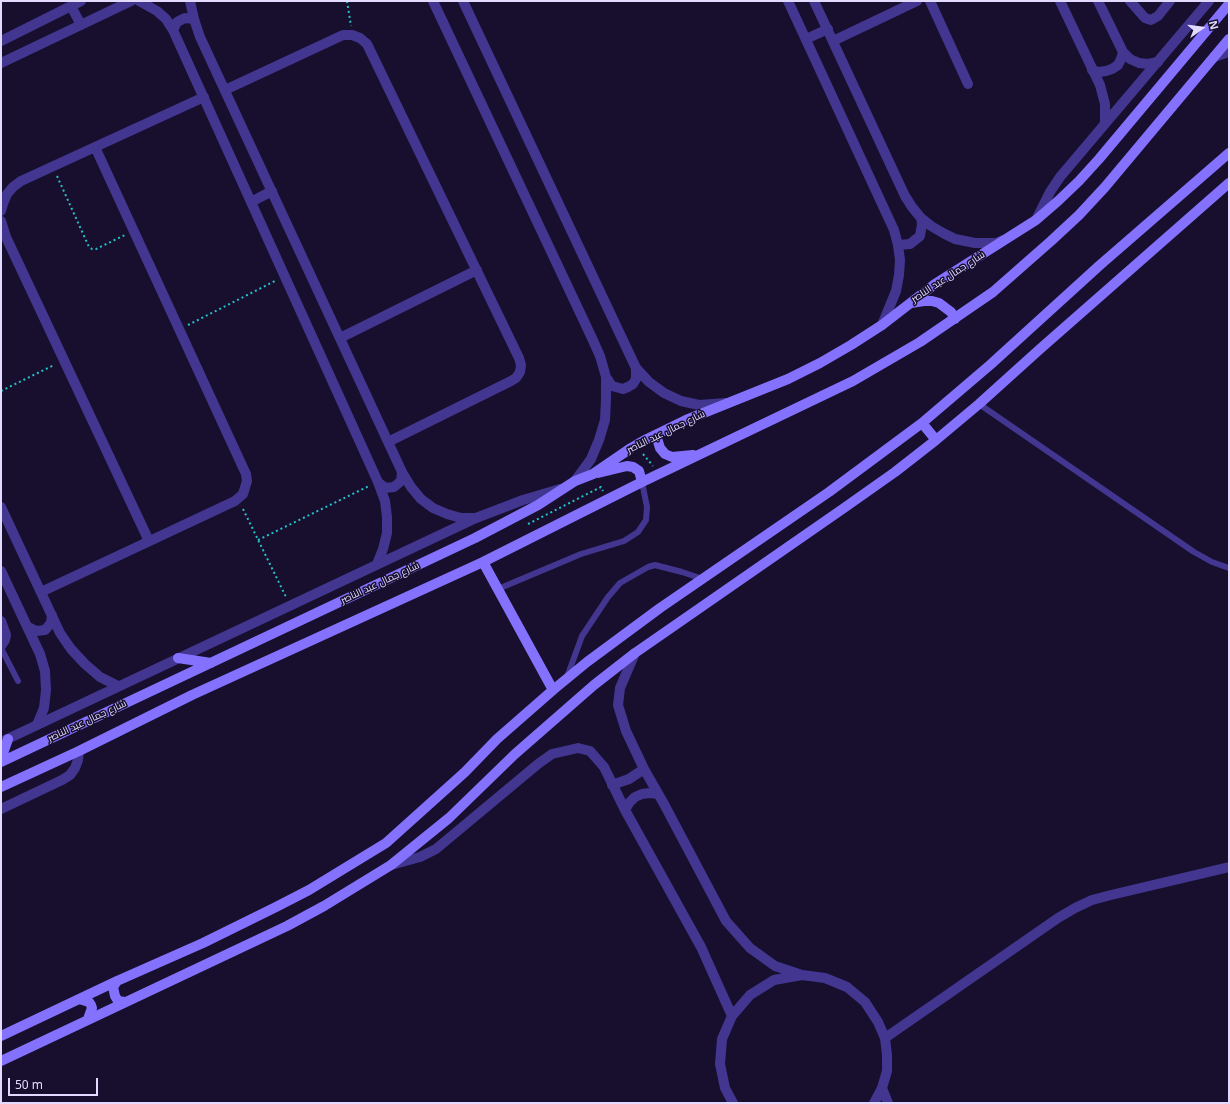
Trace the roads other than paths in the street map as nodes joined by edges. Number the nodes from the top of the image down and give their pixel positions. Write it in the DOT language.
graph roads {
  1 [pos="81,1"];
  2 [pos="131,1"];
  3 [pos="139,1"];
  4 [pos="190,1"];
  5 [pos="434,1"];
  6 [pos="463,1"];
  7 [pos="788,1"];
  8 [pos="814,1"];
  9 [pos="917,1"];
  10 [pos="930,1"];
  11 [pos="1060,1"];
  12 [pos="1098,1"];
  13 [pos="1130,1"];
  14 [pos="1170,1"];
  15 [pos="1209,1"];
  16 [pos="1229,4"];
  17 [pos="71,6"];
  18 [pos="194,19"];
  19 [pos="81,25"];
  20 [pos="828,29"];
  21 [pos="173,30"];
  22 [pos="806,39"];
  23 [pos="1229,39"];
  24 [pos="1,41"];
  25 [pos="833,41"];
  26 [pos="1123,52"];
  27 [pos="1229,52"];
  28 [pos="1214,57"];
  29 [pos="1158,62"];
  30 [pos="1,63"];
  31 [pos="1092,70"];
  32 [pos="968,84"];
  33 [pos="225,90"];
  34 [pos="204,97"];
  35 [pos="1105,123"];
  36 [pos="95,147"];
  37 [pos="1229,153"];
  38 [pos="1229,183"];
  39 [pos="272,191"];
  40 [pos="251,202"];
  41 [pos="1,211"];
  42 [pos="921,218"];
  43 [pos="1036,220"];
  44 [pos="1,221"];
  45 [pos="1012,236"];
  46 [pos="898,245"];
  47 [pos="477,270"];
  48 [pos="908,304"];
  49 [pos="955,319"];
  50 [pos="882,325"];
  51 [pos="340,338"];
  52 [pos="636,368"];
  53 [pos="606,377"];
  54 [pos="730,403"];
  55 [pos="979,404"];
  56 [pos="922,423"];
  57 [pos="656,435"];
  58 [pos="936,440"];
  59 [pos="388,442"];
  60 [pos="701,454"];
  61 [pos="402,472"];
  62 [pos="593,474"];
  63 [pos="378,482"];
  64 [pos="642,482"];
  65 [pos="572,484"];
  66 [pos="1,507"];
  67 [pos="476,518"];
  68 [pos="149,541"];
  69 [pos="484,562"];
  70 [pos="377,564"];
  71 [pos="1229,568"];
  72 [pos="1,571"];
  73 [pos="703,579"];
  74 [pos="498,589"];
  75 [pos="41,592"];
  76 [pos="52,615"];
  77 [pos="1,621"];
  78 [pos="28,627"];
  79 [pos="1,647"];
  80 [pos="635,653"];
  81 [pos="178,658"];
  82 [pos="211,663"];
  83 [pos="566,679"];
  84 [pos="18,681"];
  85 [pos="118,686"];
  86 [pos="553,690"];
  87 [pos="37,725"];
  88 [pos="4,740"];
  89 [pos="79,751"];
  90 [pos="1,759"];
  91 [pos="1,762"];
  92 [pos="644,769"];
  93 [pos="612,785"];
  94 [pos="1,787"];
  95 [pos="658,794"];
  96 [pos="1,809"];
  97 [pos="626,810"];
  98 [pos="391,865"];
  99 [pos="1229,867"];
  100 [pos="802,975"];
  101 [pos="117,981"];
  102 [pos="79,999"];
  103 [pos="125,1002"];
  104 [pos="732,1016"];
  105 [pos="88,1019"];
  106 [pos="1,1036"];
  107 [pos="885,1038"];
  108 [pos="1,1061"];
  109 [pos="882,1088"];
  110 [pos="733,1103"];
  111 [pos="874,1103"];
  112 [pos="888,1103"];
  1 -- 17 [label="street"];
  2 -- 19 [label="street"];
  3 -- 21 [label="street"];
  4 -- 18 [label="street"];
  5 -- 53 [label="street"];
  6 -- 52 [label="street"];
  7 -- 22 [label="street"];
  8 -- 20 [label="street"];
  9 -- 25 [label="street"];
  10 -- 32 [label="street"];
  11 -- 31 [label="street"];
  12 -- 26 [label="street"];
  13 -- 14 [label="street"];
  15 -- 29 [label="street"];
  16 -- 43 [label="main road, شارع جمال عبد الناصر"];
  17 -- 19 [label="street"];
  17 -- 24 [label="street"];
  18 -- 21 [label="street"];
  18 -- 33 [label="street"];
  19 -- 30 [label="street"];
  20 -- 22 [label="street"];
  20 -- 25 [label="street"];
  21 -- 34 [label="street"];
  22 -- 46 [label="street"];
  23 -- 28 [label="main road"];
  25 -- 42 [label="street"];
  26 -- 29 [label="street"];
  26 -- 31 [label="street"];
  27 -- 28 [label="street"];
  28 -- 49 [label="main road"];
  29 -- 35 [label="street"];
  31 -- 35 [label="street"];
  33 -- 39 [label="street"];
  33 -- 47 [label="street"];
  34 -- 36 [label="street"];
  34 -- 40 [label="street"];
  35 -- 43 [label="street"];
  36 -- 41 [label="street"];
  36 -- 68 [label="street"];
  37 -- 56 [label="main road"];
  38 -- 55 [label="main road"];
  39 -- 40 [label="street"];
  39 -- 51 [label="street"];
  40 -- 63 [label="street"];
  42 -- 45 [label="street"];
  42 -- 46 [label="street"];
  43 -- 45 [label="main road, شارع جمال عبد الناصر"];
  44 -- 68 [label="street"];
  45 -- 48 [label="main road, شارع جمال عبد الناصر"];
  46 -- 50 [label="street"];
  47 -- 51 [label="street"];
  47 -- 59 [label="street"];
  48 -- 49 [label="main road"];
  48 -- 50 [label="main road, شارع جمال عبد الناصر"];
  49 -- 60 [label="main road"];
  50 -- 54 [label="main road, شارع جمال عبد الناصر"];
  51 -- 59 [label="street"];
  52 -- 53 [label="street"];
  52 -- 54 [label="street"];
  53 -- 65 [label="street"];
  54 -- 57 [label="main road, شارع جمال عبد الناصر"];
  55 -- 58 [label="main road"];
  55 -- 71 [label="lane"];
  56 -- 58 [label="main road"];
  56 -- 73 [label="main road"];
  57 -- 60 [label="main road"];
  57 -- 62 [label="main road, شارع جمال عبد الناصر"];
  58 -- 80 [label="main road"];
  59 -- 61 [label="street"];
  60 -- 64 [label="main road"];
  61 -- 63 [label="street"];
  61 -- 67 [label="street"];
  62 -- 64 [label="main road"];
  62 -- 65 [label="main road, شارع جمال عبد الناصر"];
  63 -- 70 [label="street"];
  64 -- 69 [label="main road"];
  64 -- 74 [label="lane"];
  65 -- 67 [label="street"];
  65 -- 82 [label="main road, شارع جمال عبد الناصر"];
  66 -- 75 [label="street"];
  67 -- 70 [label="street"];
  68 -- 75 [label="street"];
  69 -- 74 [label="main road"];
  69 -- 89 [label="main road"];
  70 -- 81 [label="street"];
  72 -- 78 [label="street"];
  73 -- 83 [label="main road"];
  73 -- 83 [label="lane"];
  74 -- 86 [label="main road"];
  75 -- 76 [label="street"];
  76 -- 78 [label="street"];
  76 -- 85 [label="street"];
  77 -- 79 [label="street"];
  78 -- 87 [label="street"];
  79 -- 84 [label="lane"];
  80 -- 92 [label="street"];
  80 -- 98 [label="main road"];
  81 -- 82 [label="main road"];
  81 -- 85 [label="street"];
  82 -- 91 [label="main road, شارع جمال عبد الناصر"];
  83 -- 86 [label="main road"];
  85 -- 87 [label="street"];
  86 -- 101 [label="main road"];
  87 -- 88 [label="street"];
  88 -- 90 [label="main road"];
  89 -- 94 [label="main road"];
  89 -- 96 [label="street"];
  92 -- 93 [label="street"];
  92 -- 95 [label="street"];
  93 -- 97 [label="street"];
  93 -- 98 [label="street"];
  95 -- 97 [label="street"];
  95 -- 100 [label="street"];
  97 -- 104 [label="street"];
  98 -- 103 [label="main road"];
  99 -- 107 [label="street"];
  100 -- 104 [label="street"];
  100 -- 107 [label="street"];
  101 -- 102 [label="main road"];
  101 -- 103 [label="main road"];
  102 -- 105 [label="main road"];
  102 -- 106 [label="main road"];
  103 -- 105 [label="main road"];
  104 -- 110 [label="street"];
  105 -- 108 [label="main road"];
  107 -- 109 [label="street"];
  109 -- 111 [label="street"];
  109 -- 112 [label="street"];
}
